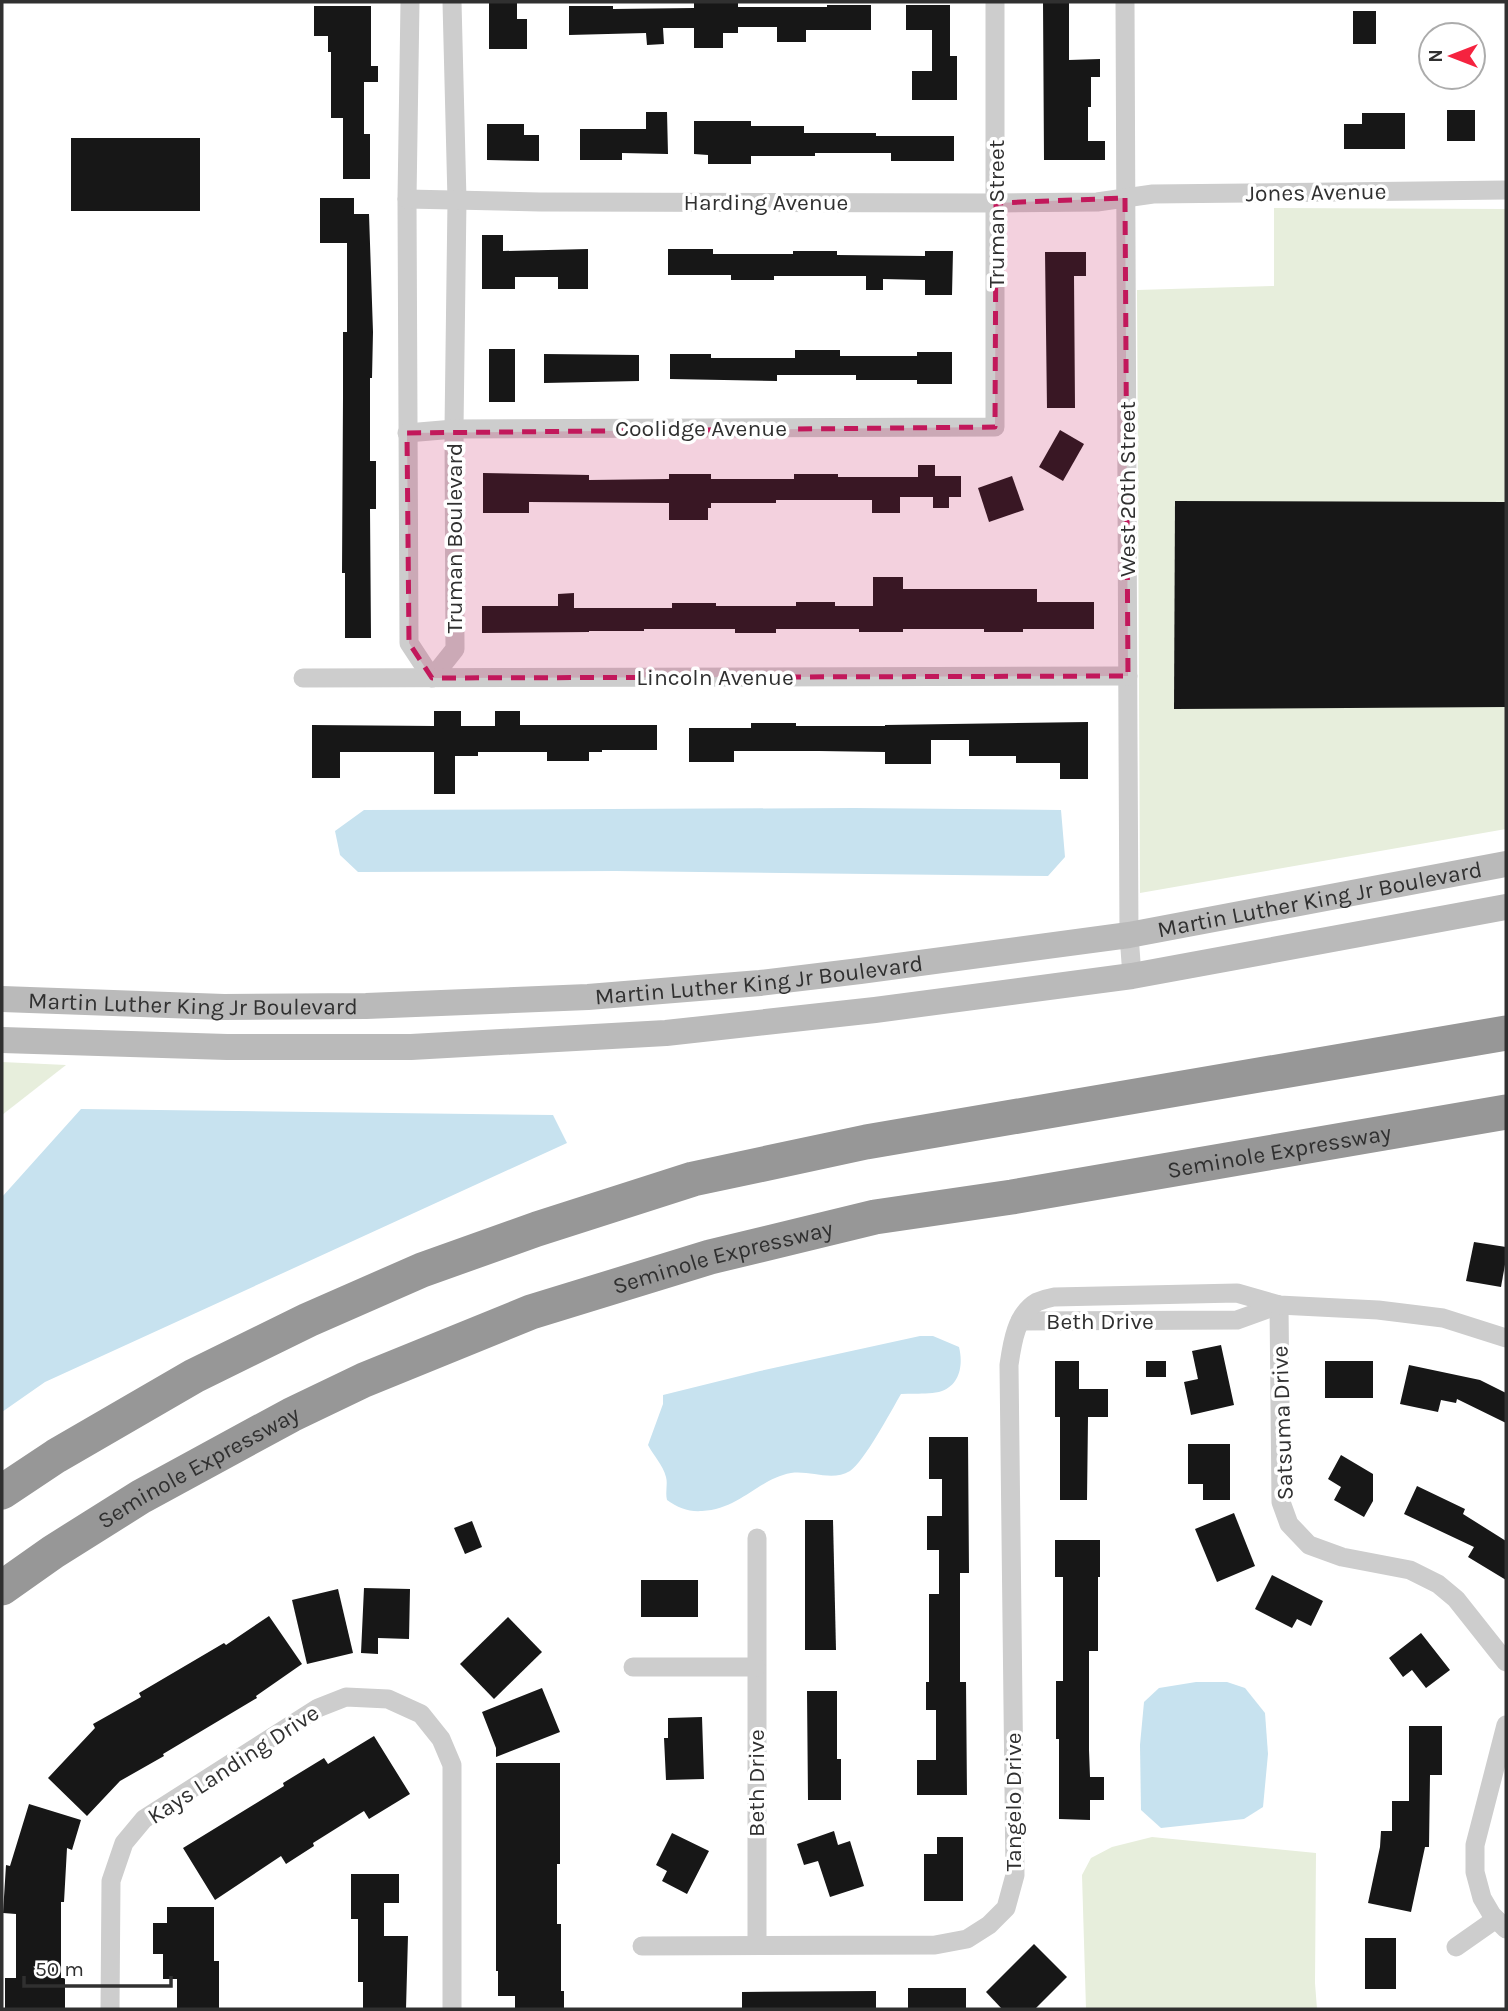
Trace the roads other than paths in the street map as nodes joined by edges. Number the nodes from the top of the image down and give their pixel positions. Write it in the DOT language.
graph roads {
  1 [pos="410,2"];
  2 [pos="452,2"];
  3 [pos="995,2"];
  4 [pos="1125,2"];
  5 [pos="1506,190"];
  6 [pos="1125,198"];
  7 [pos="407,199"];
  8 [pos="457,201"];
  9 [pos="996,203"];
  10 [pos="995,427"];
  11 [pos="454,429"];
  12 [pos="407,433"];
  13 [pos="1128,676"];
  14 [pos="303,678"];
  15 [pos="432,678"];
  16 [pos="1506,864"];
  17 [pos="1506,907"];
  18 [pos="1129,935"];
  19 [pos="1132,976"];
  20 [pos="2,999"];
  21 [pos="1506,1033"];
  22 [pos="2,1040"];
  23 [pos="1506,1112"];
  24 [pos="1279,1305"];
  25 [pos="1020,1321"];
  26 [pos="1506,1338"];
  27 [pos="2,1492"];
  28 [pos="757,1538"];
  29 [pos="2,1588"];
  30 [pos="1506,1662"];
  31 [pos="633,1667"];
  32 [pos="756,1668"];
  33 [pos="1506,1725"];
  34 [pos="1501,1924"];
  35 [pos="757,1945"];
  36 [pos="642,1946"];
  37 [pos="1456,1947"];
  38 [pos="110,2009"];
  39 [pos="452,2009"];
  1 -- 7 [label="street, Truman Boulevard"];
  2 -- 8 [label="street, Truman Boulevard"];
  3 -- 9 [label="street, Truman Street"];
  4 -- 6 [label="street, West 20th Street"];
  5 -- 6 [label="street, Jones Avenue"];
  6 -- 9 [label="street, Harding Avenue"];
  6 -- 13 [label="street, West 20th Street"];
  7 -- 8 [label="street, Harding Avenue"];
  7 -- 12 [label="street, Truman Boulevard"];
  8 -- 9 [label="street, Harding Avenue"];
  8 -- 11 [label="street, Truman Boulevard"];
  9 -- 10 [label="street, Truman Street"];
  10 -- 11 [label="street, Coolidge Avenue"];
  11 -- 12 [label="street, Coolidge Avenue"];
  11 -- 15 [label="street, Truman Boulevard"];
  12 -- 15 [label="street, Truman Boulevard"];
  13 -- 15 [label="street, Lincoln Avenue"];
  13 -- 18 [label="street, West 20th Street"];
  14 -- 15 [label="street, Lincoln Avenue"];
  16 -- 18 [label="main road, Martin Luther King Jr Boulevard"];
  17 -- 19 [label="main road, Martin Luther King Jr Boulevard"];
  18 -- 19 [label="street, West 20th Street"];
  18 -- 20 [label="main road, Martin Luther King Jr Boulevard"];
  19 -- 22 [label="main road, Martin Luther King Jr Boulevard"];
  21 -- 27 [label="highway"];
  23 -- 29 [label="highway, Seminole Expressway"];
  24 -- 25 [label="street, Beth Drive"];
  24 -- 25 [label="street, Beth Drive"];
  24 -- 26 [label="street, Beth Drive"];
  24 -- 30 [label="street, Satsuma Drive"];
  25 -- 35 [label="street, Tangelo Drive"];
  28 -- 32 [label="street, Beth Drive"];
  31 -- 32 [label="street"];
  32 -- 35 [label="street, Beth Drive"];
  33 -- 34 [label="street"];
  34 -- 37 [label="street"];
  35 -- 36 [label="street, Tangelo Drive"];
  38 -- 39 [label="street, Kays Landing Drive"];
}
